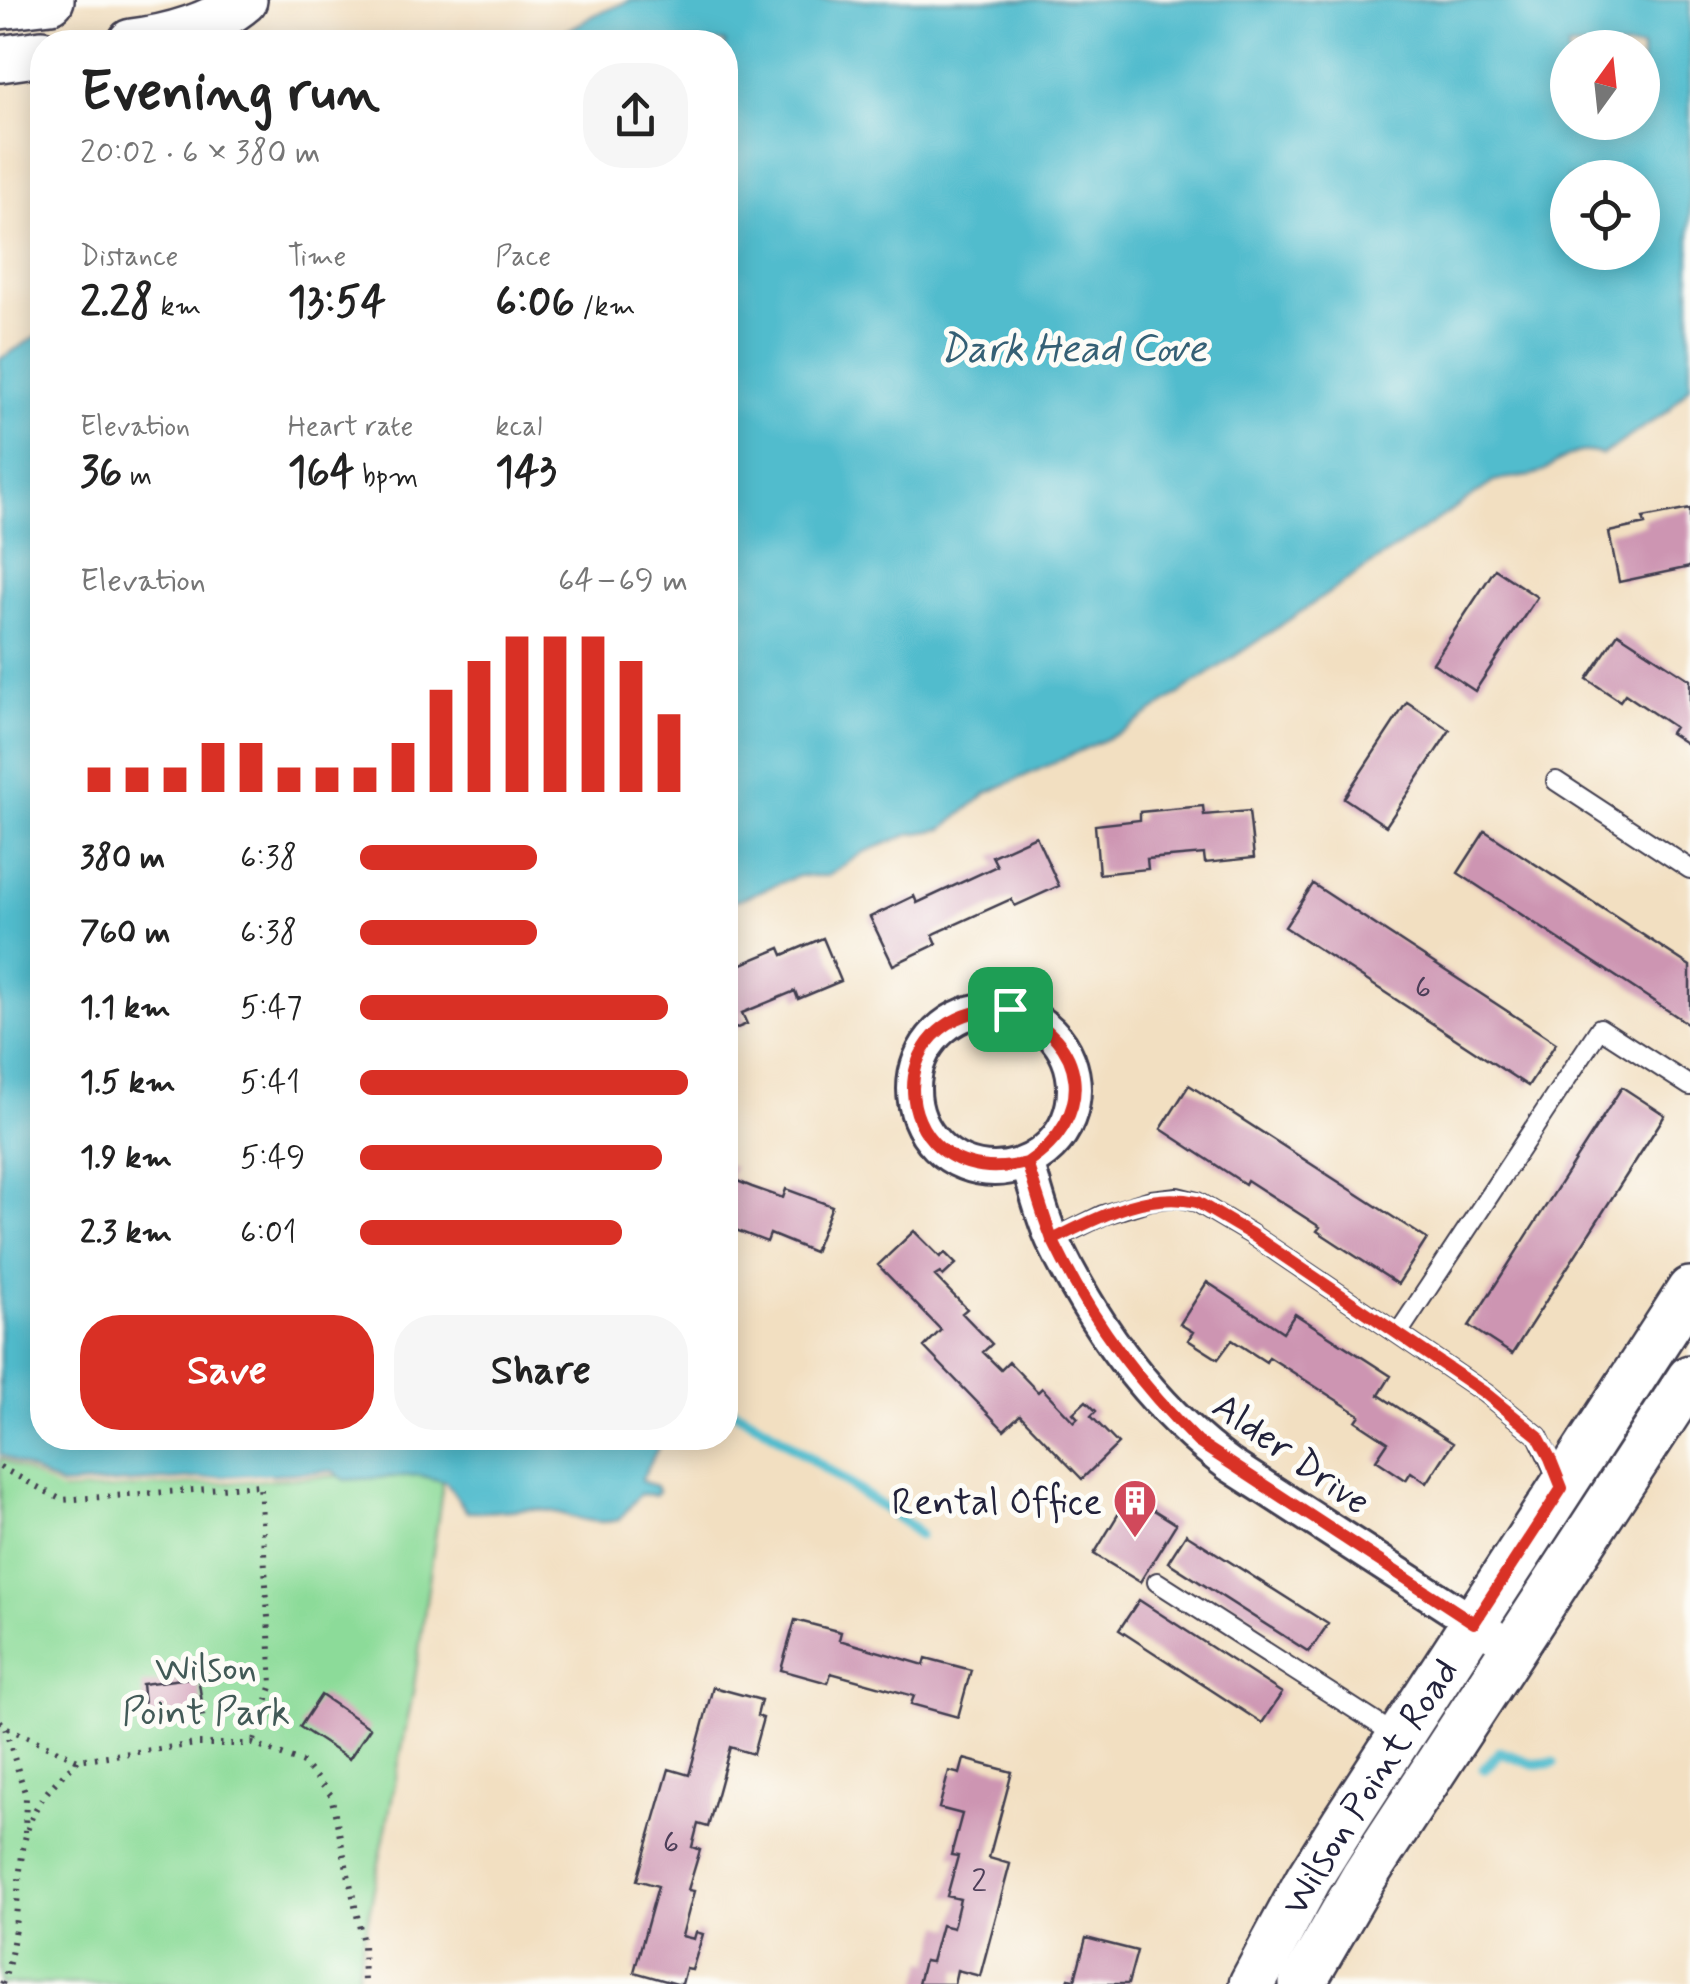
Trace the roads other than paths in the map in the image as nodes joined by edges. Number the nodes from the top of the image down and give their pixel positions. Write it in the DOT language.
graph roads {
  1 [pos="51,0"];
  2 [pos="244,0"];
  3 [pos="0,6"];
  4 [pos="181,30"];
  5 [pos="30,54"];
  6 [pos="0,58"];
  7 [pos="1556,781"];
  8 [pos="1690,869"];
  9 [pos="1690,1086"];
  10 [pos="1027,1163"];
  11 [pos="1052,1240"];
  12 [pos="1690,1290"];
  13 [pos="1398,1332"];
  14 [pos="1690,1378"];
  15 [pos="1562,1488"];
  16 [pos="1157,1582"];
  17 [pos="1474,1623"];
  18 [pos="1514,1648"];
  19 [pos="1400,1738"];
  20 [pos="1252,1984"];
  21 [pos="1302,1984"];
  1 -- 3 [label="street"];
  2 -- 4 [label="street"];
  5 -- 6 [label="street"];
  7 -- 8 [label="lane"];
  9 -- 13 [label="lane"];
  10 -- 10 [label="street"];
  10 -- 11 [label="street, Alder Drive"];
  11 -- 13 [label="lane"];
  11 -- 17 [label="street, Alder Drive"];
  12 -- 15 [label="street, Wilson Point Road"];
  13 -- 15 [label="lane"];
  14 -- 18 [label="street, Wilson Point Road"];
  15 -- 17 [label="street, Wilson Point Road"];
  16 -- 19 [label="lane"];
  17 -- 18 [label="street, Alder Drive"];
  17 -- 19 [label="street, Wilson Point Road"];
  18 -- 21 [label="street, Wilson Point Road"];
  19 -- 20 [label="street, Wilson Point Road"];
}
